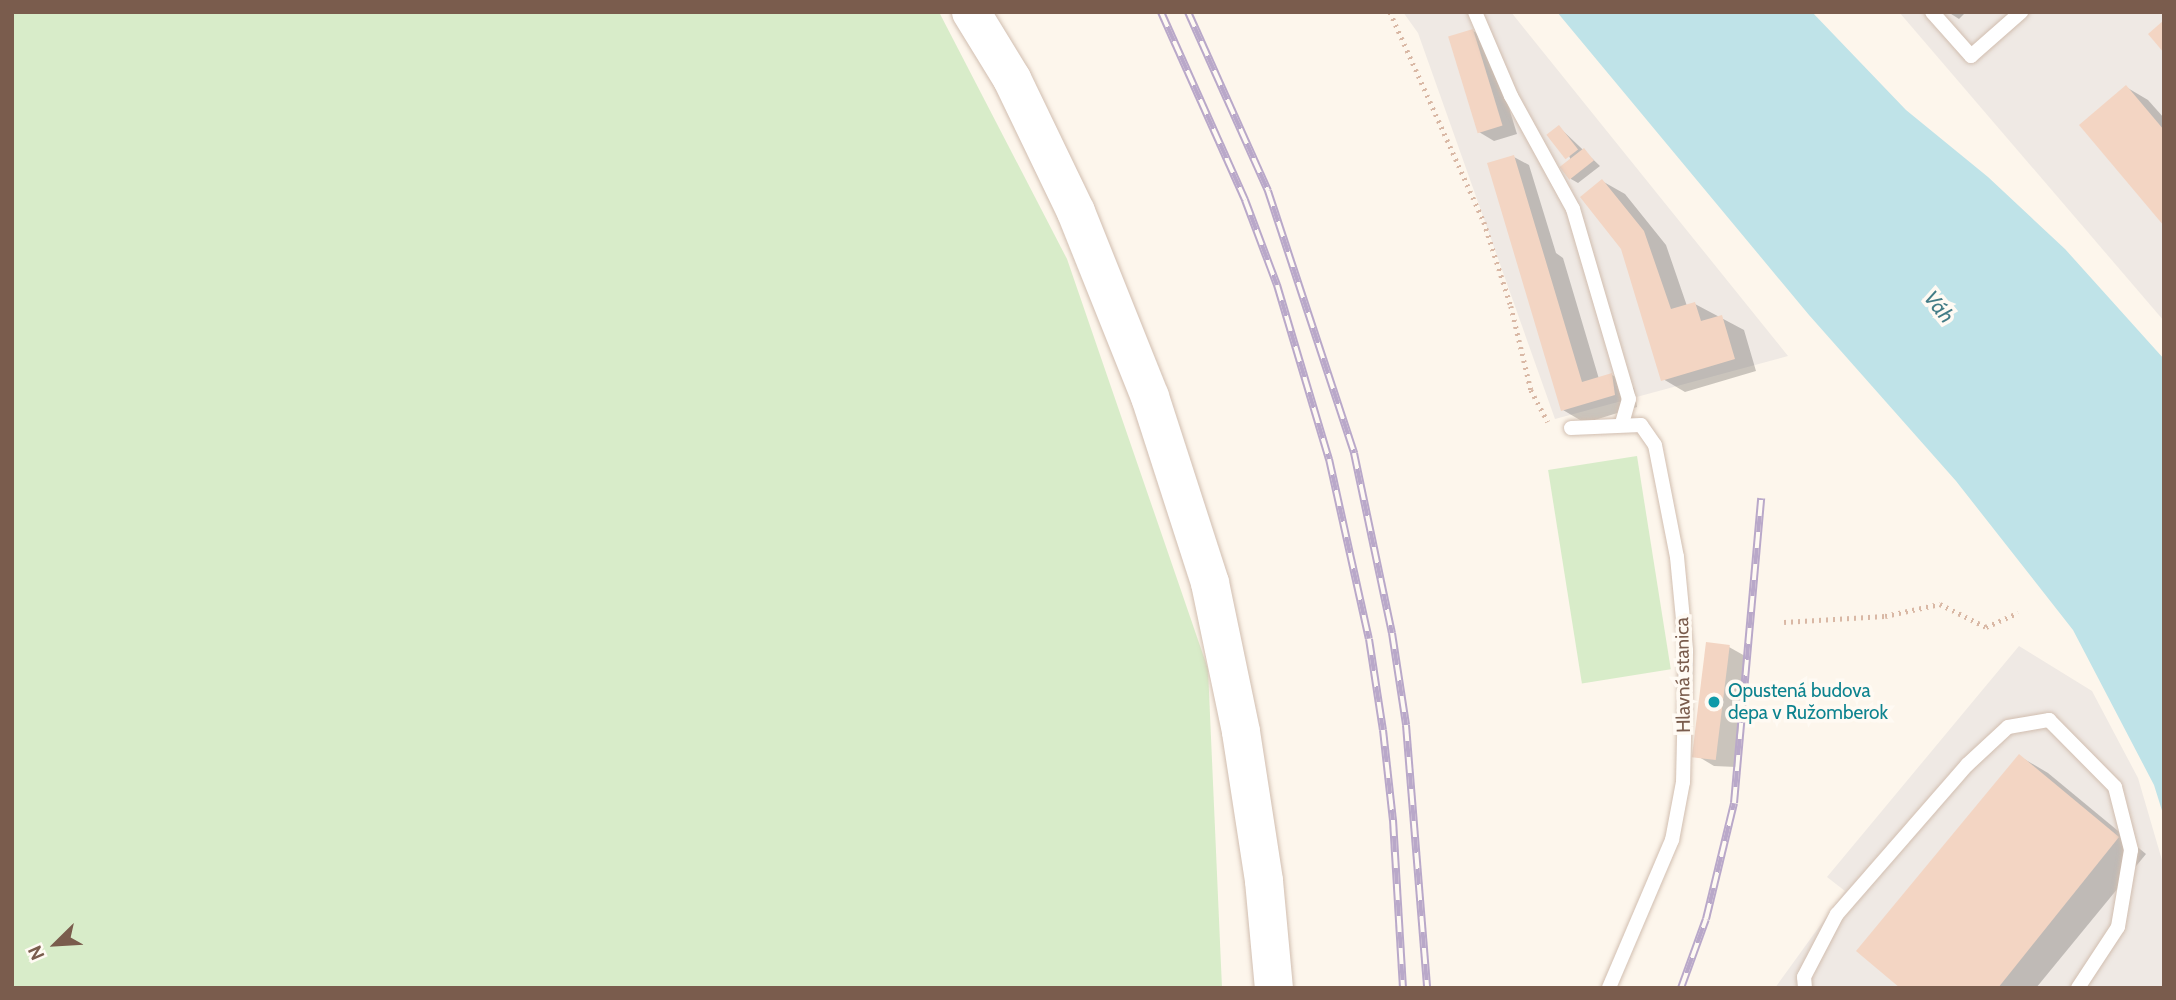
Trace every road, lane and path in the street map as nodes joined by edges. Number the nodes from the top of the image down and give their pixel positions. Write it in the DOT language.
graph roads {
  1 [pos="971,12"];
  2 [pos="1390,12"];
  3 [pos="1475,12"];
  4 [pos="1933,12"];
  5 [pos="2021,12"];
  6 [pos="1622,424"];
  7 [pos="1571,428"];
  8 [pos="2018,613"];
  9 [pos="1784,622"];
  10 [pos="1274,988"];
  11 [pos="1609,988"];
  12 [pos="1805,988"];
  13 [pos="2078,988"];
  1 -- 10 [label="street"];
  2 -- 7 [label="path"];
  3 -- 6 [label="lane"];
  4 -- 5 [label="lane"];
  6 -- 7 [label="lane"];
  6 -- 11 [label="lane, Hlavná stanica"];
  8 -- 9 [label="path"];
  12 -- 13 [label="lane"];
}
